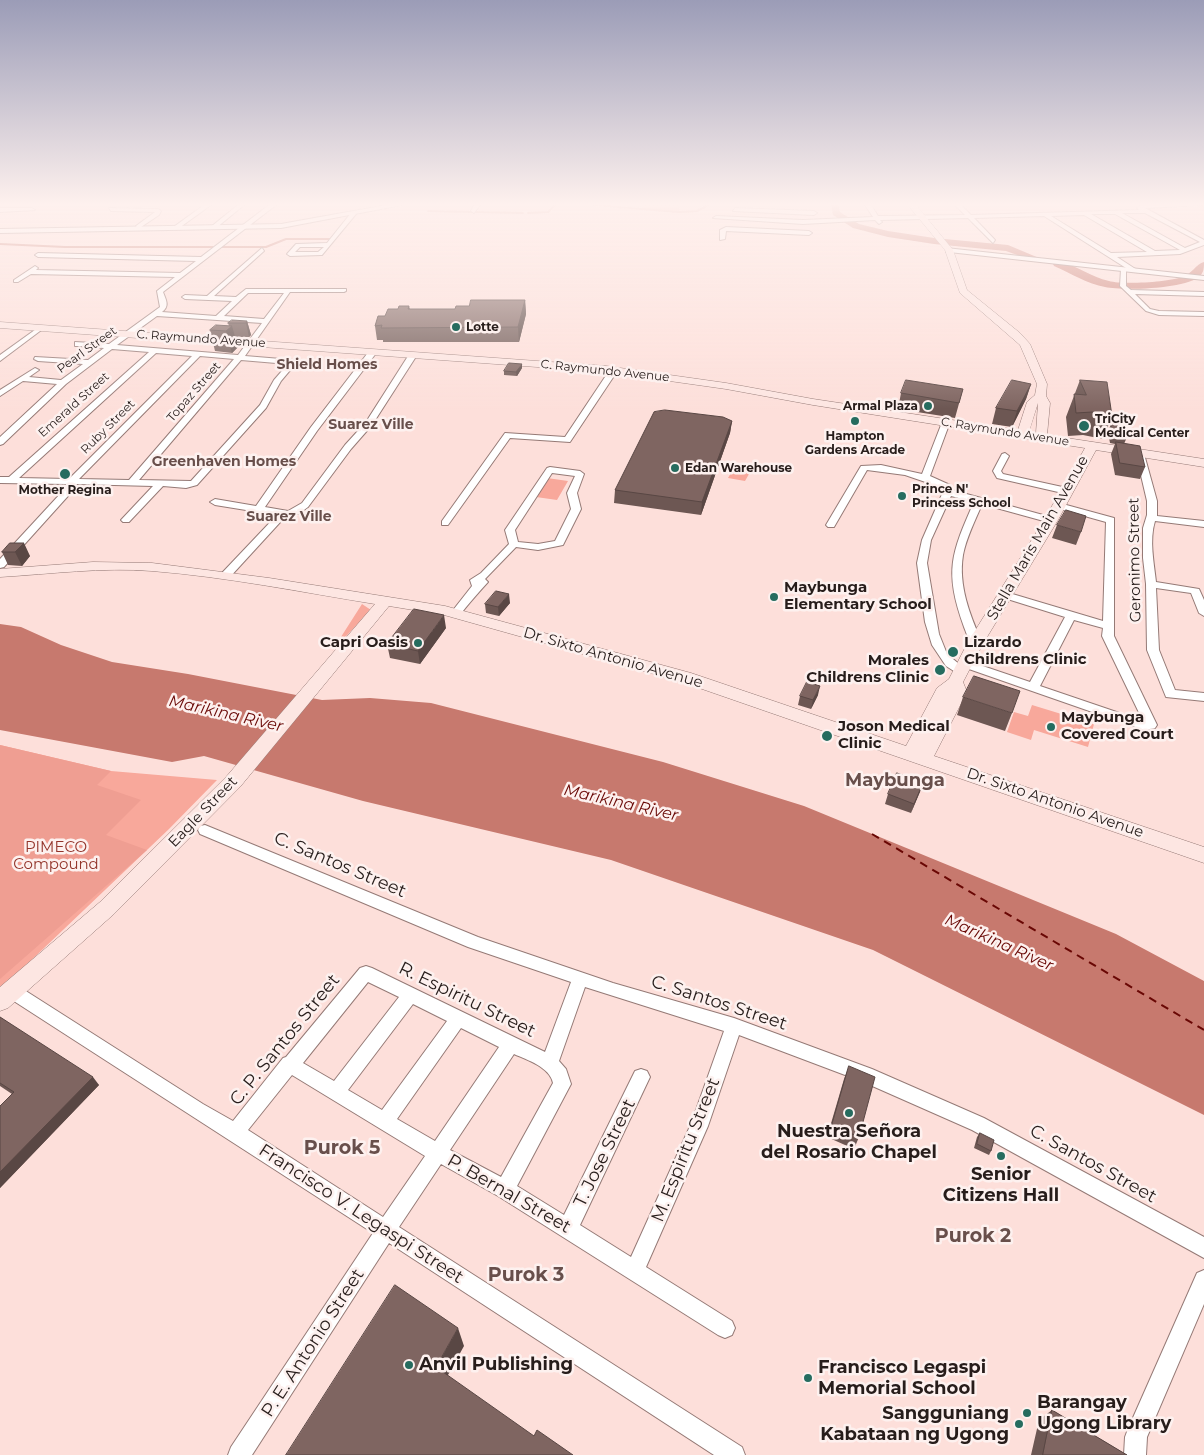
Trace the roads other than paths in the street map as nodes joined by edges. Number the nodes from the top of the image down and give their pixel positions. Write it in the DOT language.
graph roads {
  1 [pos="27,273"];
  2 [pos="62,273"];
  3 [pos="184,273"];
  4 [pos="236,273"];
  5 [pos="956,273"];
  6 [pos="1122,273"];
  7 [pos="1161,273"];
  8 [pos="180,276"];
  9 [pos="1204,278"];
  10 [pos="16,281"];
  11 [pos="1126,289"];
  12 [pos="289,290"];
  13 [pos="344,290"];
  14 [pos="1204,294"];
  15 [pos="185,297"];
  16 [pos="208,298"];
  17 [pos="237,299"];
  18 [pos="157,314"];
  19 [pos="1204,314"];
  20 [pos="218,318"];
  21 [pos="267,321"];
  22 [pos="0,325"];
  23 [pos="40,328"];
  24 [pos="128,334"];
  25 [pos="251,343"];
  26 [pos="78,344"];
  27 [pos="111,347"];
  28 [pos="154,351"];
  29 [pos="373,352"];
  30 [pos="198,354"];
  31 [pos="413,355"];
  32 [pos="240,357"];
  33 [pos="0,359"];
  34 [pos="38,359"];
  35 [pos="90,362"];
  36 [pos="35,370"];
  37 [pos="614,370"];
  38 [pos="21,379"];
  39 [pos="63,382"];
  40 [pos="0,394"];
  41 [pos="1040,396"];
  42 [pos="946,422"];
  43 [pos="1022,434"];
  44 [pos="1041,438"];
  45 [pos="0,442"];
  46 [pos="1092,446"];
  47 [pos="1140,454"];
  48 [pos="1005,456"];
  49 [pos="1204,463"];
  50 [pos="925,477"];
  51 [pos="0,480"];
  52 [pos="11,480"];
  53 [pos="72,481"];
  54 [pos="132,482"];
  55 [pos="161,483"];
  56 [pos="948,490"];
  57 [pos="1067,491"];
  58 [pos="979,500"];
  59 [pos="215,502"];
  60 [pos="1059,506"];
  61 [pos="258,510"];
  62 [pos="290,514"];
  63 [pos="1151,518"];
  64 [pos="126,520"];
  65 [pos="1051,520"];
  66 [pos="445,523"];
  67 [pos="1204,524"];
  68 [pos="831,525"];
  69 [pos="514,544"];
  70 [pos="0,565"];
  71 [pos="0,573"];
  72 [pos="225,576"];
  73 [pos="1152,584"];
  74 [pos="1005,595"];
  75 [pos="385,602"];
  76 [pos="1204,612"];
  77 [pos="456,614"];
  78 [pos="1071,615"];
  79 [pos="1107,626"];
  80 [pos="976,642"];
  81 [pos="960,672"];
  82 [pos="1034,687"];
  83 [pos="1204,697"];
  84 [pos="918,756"];
  85 [pos="205,830"];
  86 [pos="1204,855"];
  87 [pos="366,973"];
  88 [pos="580,979"];
  89 [pos="411,994"];
  90 [pos="6,996"];
  91 [pos="458,1018"];
  92 [pos="734,1026"];
  93 [pos="510,1045"];
  94 [pos="550,1063"];
  95 [pos="289,1064"];
  96 [pos="641,1078"];
  97 [pos="336,1092"];
  98 [pos="385,1121"];
  99 [pos="235,1132"];
  100 [pos="438,1153"];
  101 [pos="505,1189"];
  102 [pos="568,1229"];
  103 [pos="386,1230"];
  104 [pos="1204,1248"];
  105 [pos="634,1272"];
  106 [pos="1204,1280"];
  107 [pos="725,1328"];
  108 [pos="1135,1453"];
  109 [pos="239,1455"];
  110 [pos="734,1455"];
  1 -- 10 [label="street"];
  2 -- 8 [label="street"];
  3 -- 8 [label="street"];
  4 -- 16 [label="street"];
  5 -- 41 [label="main road"];
  6 -- 11 [label="street"];
  7 -- 9 [label="street"];
  8 -- 18 [label="street"];
  11 -- 14 [label="street"];
  11 -- 19 [label="street"];
  12 -- 13 [label="street"];
  12 -- 17 [label="street"];
  12 -- 21 [label="street, Topaz Street"];
  15 -- 16 [label="street"];
  16 -- 17 [label="street"];
  17 -- 20 [label="street"];
  18 -- 20 [label="street"];
  18 -- 24 [label="street, Pearl Street"];
  20 -- 21 [label="street"];
  21 -- 25 [label="street, Topaz Street"];
  22 -- 23 [label="main road, C. Raymundo Avenue"];
  23 -- 24 [label="main road, C. Raymundo Avenue"];
  23 -- 33 [label="street"];
  24 -- 25 [label="main road, C. Raymundo Avenue"];
  24 -- 27 [label="street, Pearl Street"];
  25 -- 29 [label="main road, C. Raymundo Avenue"];
  25 -- 32 [label="street, Topaz Street"];
  26 -- 27 [label="street"];
  27 -- 28 [label="street"];
  27 -- 35 [label="street, Pearl Street"];
  28 -- 30 [label="street"];
  28 -- 52 [label="street, Emerald Street"];
  29 -- 31 [label="main road, C. Raymundo Avenue"];
  29 -- 61 [label="street"];
  30 -- 32 [label="street"];
  30 -- 53 [label="street, Ruby Street"];
  31 -- 37 [label="main road, C. Raymundo Avenue"];
  31 -- 62 [label="street"];
  32 -- 54 [label="street, Topaz Street"];
  32 -- 55 [label="street"];
  34 -- 35 [label="street"];
  35 -- 39 [label="street, Pearl Street"];
  36 -- 38 [label="street"];
  37 -- 42 [label="main road, C. Raymundo Avenue"];
  37 -- 66 [label="street"];
  38 -- 39 [label="street"];
  38 -- 40 [label="street"];
  39 -- 45 [label="street, Pearl Street"];
  41 -- 43 [label="main road"];
  41 -- 44 [label="main road"];
  42 -- 43 [label="main road, C. Raymundo Avenue"];
  42 -- 50 [label="street"];
  43 -- 44 [label="main road, C. Raymundo Avenue"];
  44 -- 46 [label="main road, C. Raymundo Avenue"];
  46 -- 47 [label="main road, C. Raymundo Avenue"];
  46 -- 57 [label="main road, Stella Maris Main Avenue"];
  47 -- 49 [label="main road, C. Raymundo Avenue"];
  47 -- 63 [label="street, Geronimo Street"];
  48 -- 57 [label="street"];
  50 -- 56 [label="street"];
  50 -- 68 [label="street"];
  51 -- 52 [label="street"];
  52 -- 53 [label="street"];
  53 -- 54 [label="street"];
  53 -- 70 [label="street, Ruby Street"];
  54 -- 55 [label="street"];
  55 -- 64 [label="street"];
  56 -- 58 [label="street"];
  56 -- 81 [label="street"];
  57 -- 60 [label="main road, Stella Maris Main Avenue"];
  58 -- 65 [label="street"];
  58 -- 80 [label="street"];
  59 -- 61 [label="street"];
  60 -- 65 [label="main road, Stella Maris Main Avenue"];
  60 -- 79 [label="street"];
  61 -- 62 [label="street"];
  62 -- 72 [label="street"];
  63 -- 67 [label="street"];
  63 -- 73 [label="street, Geronimo Street"];
  65 -- 74 [label="main road, Stella Maris Main Avenue"];
  69 -- 69 [label="street"];
  69 -- 77 [label="street"];
  71 -- 72 [label="main road, Dr. Sixto Antonio Avenue"];
  72 -- 75 [label="main road, Dr. Sixto Antonio Avenue"];
  73 -- 76 [label="street"];
  73 -- 83 [label="street, Geronimo Street"];
  74 -- 78 [label="street"];
  74 -- 80 [label="main road, Stella Maris Main Avenue"];
  75 -- 77 [label="main road, Dr. Sixto Antonio Avenue"];
  75 -- 90 [label="main road, Eagle Street"];
  77 -- 84 [label="main road, Dr. Sixto Antonio Avenue"];
  78 -- 79 [label="street"];
  78 -- 82 [label="street"];
  79 -- 82 [label="street"];
  80 -- 81 [label="main road, Stella Maris Main Avenue"];
  81 -- 82 [label="street"];
  81 -- 84 [label="main road, Stella Maris Main Avenue"];
  84 -- 86 [label="main road, Dr. Sixto Antonio Avenue"];
  85 -- 88 [label="street, C. Santos Street"];
  87 -- 89 [label="street, R. Espiritu Street"];
  87 -- 95 [label="street, C. P. Santos Street"];
  88 -- 92 [label="street, C. Santos Street"];
  88 -- 94 [label="street"];
  89 -- 91 [label="street, R. Espiritu Street"];
  89 -- 97 [label="street"];
  90 -- 99 [label="street, Francisco V. Legaspi Street"];
  91 -- 93 [label="street, R. Espiritu Street"];
  91 -- 98 [label="street"];
  92 -- 104 [label="street, C. Santos Street"];
  92 -- 105 [label="street, M. Espiritu Street"];
  93 -- 94 [label="street, R. Espiritu Street"];
  93 -- 100 [label="street, P. E. Antonio Street"];
  94 -- 101 [label="street"];
  95 -- 97 [label="street, P. Bernal Street"];
  95 -- 99 [label="street, C. P. Santos Street"];
  96 -- 102 [label="street, T. Jose Street"];
  97 -- 98 [label="street, P. Bernal Street"];
  98 -- 100 [label="street, P. Bernal Street"];
  99 -- 103 [label="street, Francisco V. Legaspi Street"];
  100 -- 101 [label="street, P. Bernal Street"];
  100 -- 103 [label="street, P. E. Antonio Street"];
  101 -- 102 [label="street, P. Bernal Street"];
  102 -- 105 [label="street, P. Bernal Street"];
  103 -- 109 [label="street, P. E. Antonio Street"];
  103 -- 110 [label="street, Francisco V. Legaspi Street"];
  105 -- 107 [label="street, P. Bernal Street"];
  106 -- 108 [label="street"];
}
